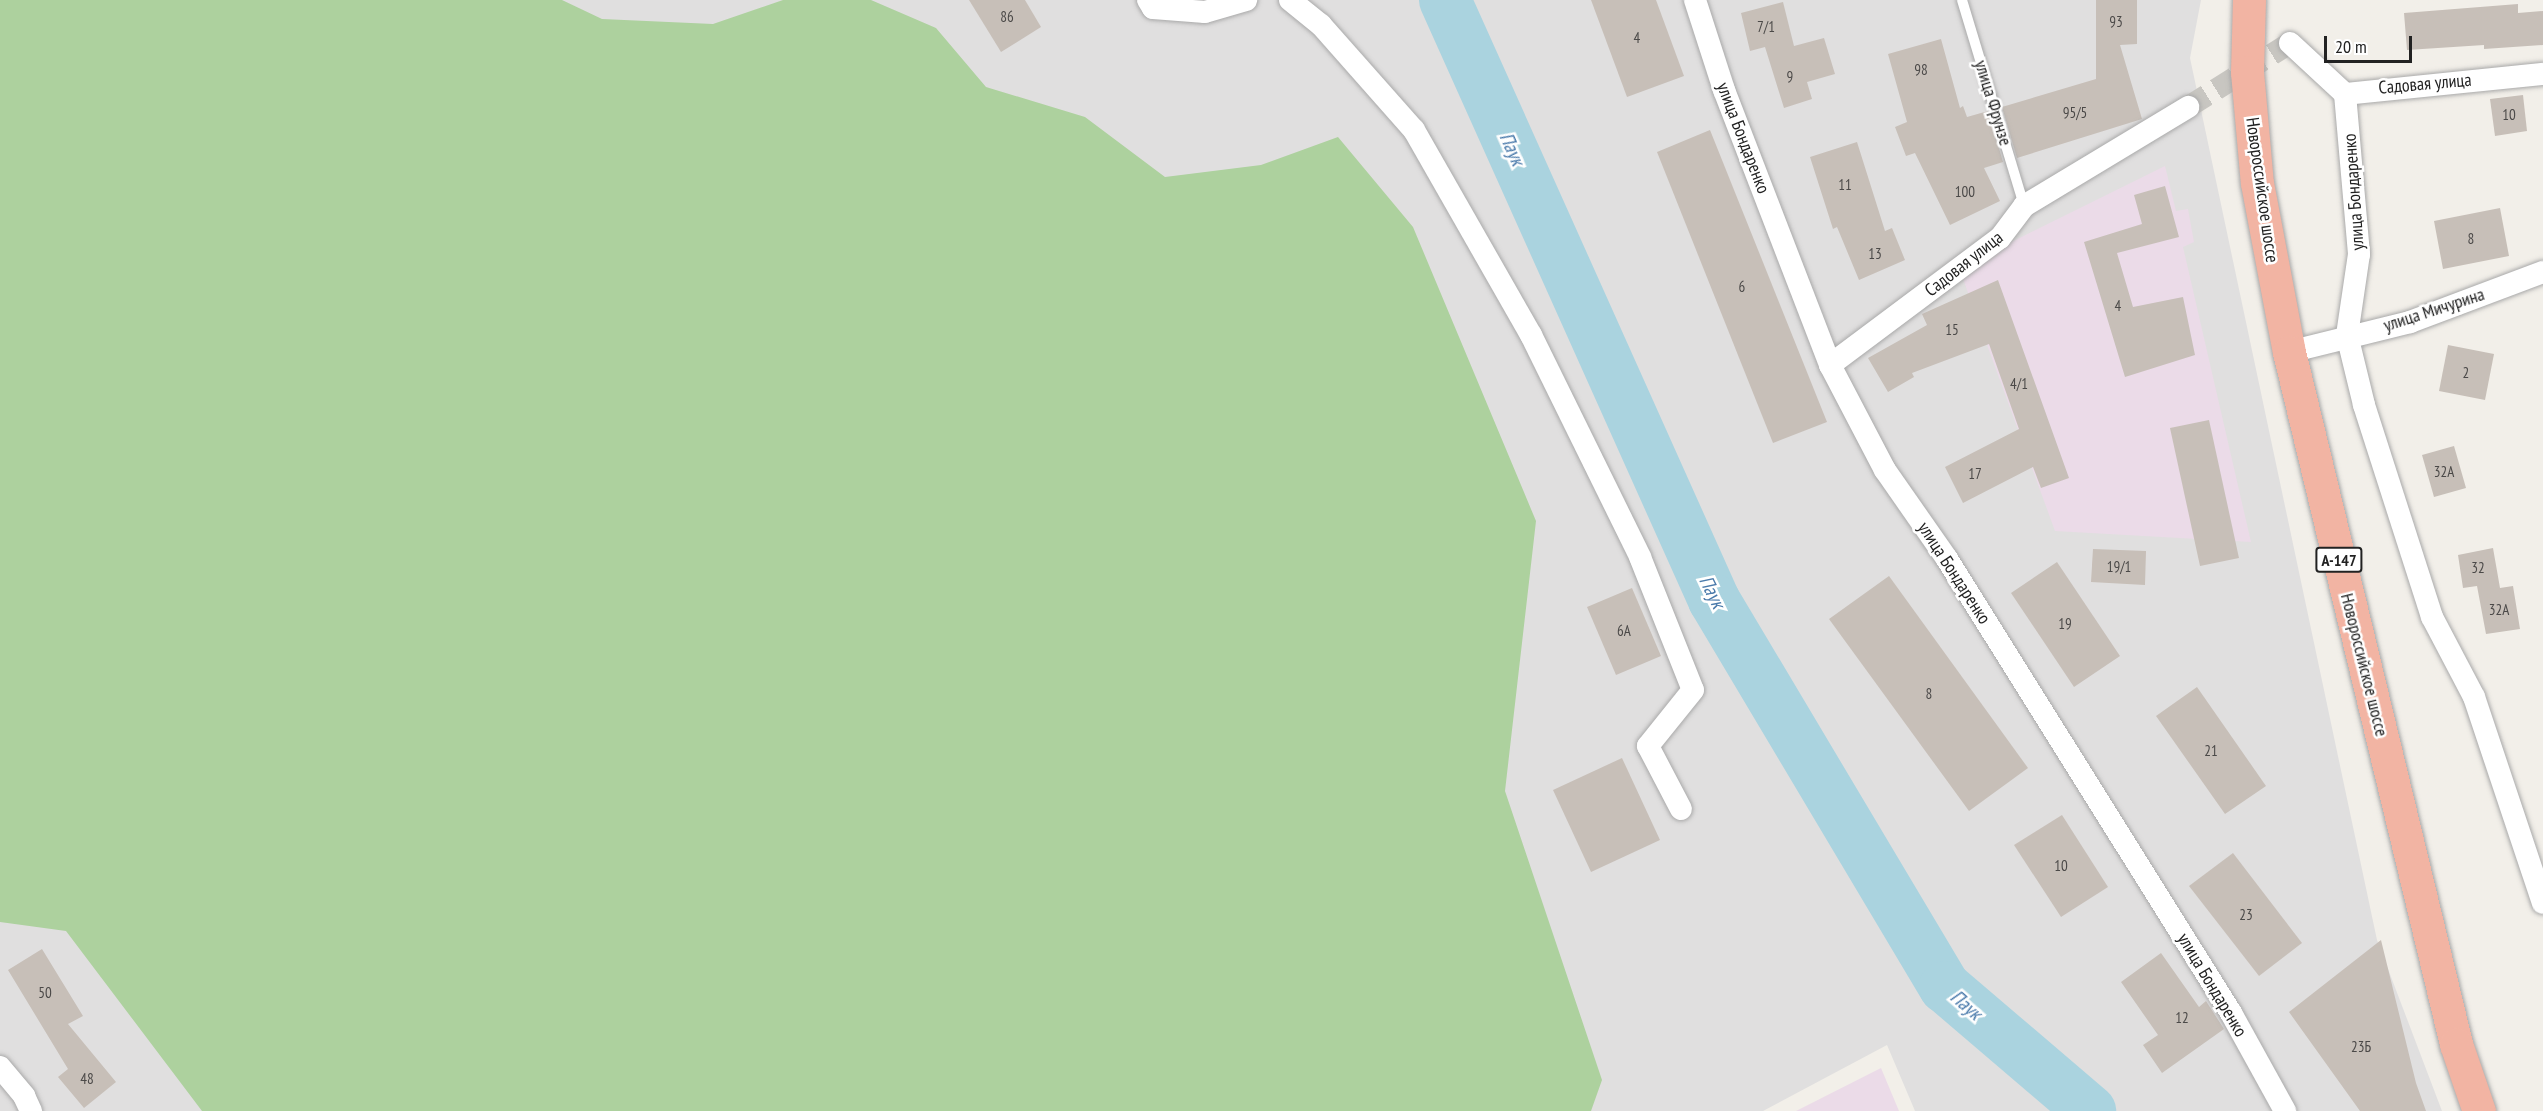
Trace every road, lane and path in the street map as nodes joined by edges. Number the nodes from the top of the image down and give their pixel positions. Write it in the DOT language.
graph roads {
  1 [pos="1148,0"];
  2 [pos="1246,0"];
  3 [pos="1290,0"];
  4 [pos="1695,0"];
  5 [pos="1962,0"];
  6 [pos="2249,0"];
  7 [pos="2290,43"];
  8 [pos="2543,74"];
  9 [pos="2345,94"];
  10 [pos="2188,107"];
  11 [pos="2025,206"];
  12 [pos="2543,272"];
  13 [pos="2348,335"];
  14 [pos="2289,352"];
  15 [pos="1830,365"];
  16 [pos="1681,809"];
  17 [pos="2543,903"];
  18 [pos="0,1067"];
  19 [pos="2281,1110"];
  20 [pos="32,1111"];
  21 [pos="2479,1111"];
  1 -- 2 [label="street"];
  3 -- 16 [label="street"];
  4 -- 15 [label="street, улица Бондаренко"];
  5 -- 11 [label="lane, улица Фрунзе"];
  6 -- 14 [label="highway, Новороссийское шоссе / А-147"];
  7 -- 9 [label="street"];
  8 -- 9 [label="street, Садовая улица"];
  9 -- 13 [label="street, улица Бондаренко"];
  10 -- 11 [label="street, Садовая улица"];
  11 -- 15 [label="street, Садовая улица"];
  12 -- 13 [label="street, улица Мичурина"];
  13 -- 14 [label="street, улица Мичурина"];
  13 -- 17 [label="street, улица Бондаренко"];
  14 -- 21 [label="highway, Новороссийское шоссе / А-147"];
  15 -- 19 [label="street, улица Бондаренко"];
  18 -- 20 [label="street"];
}
